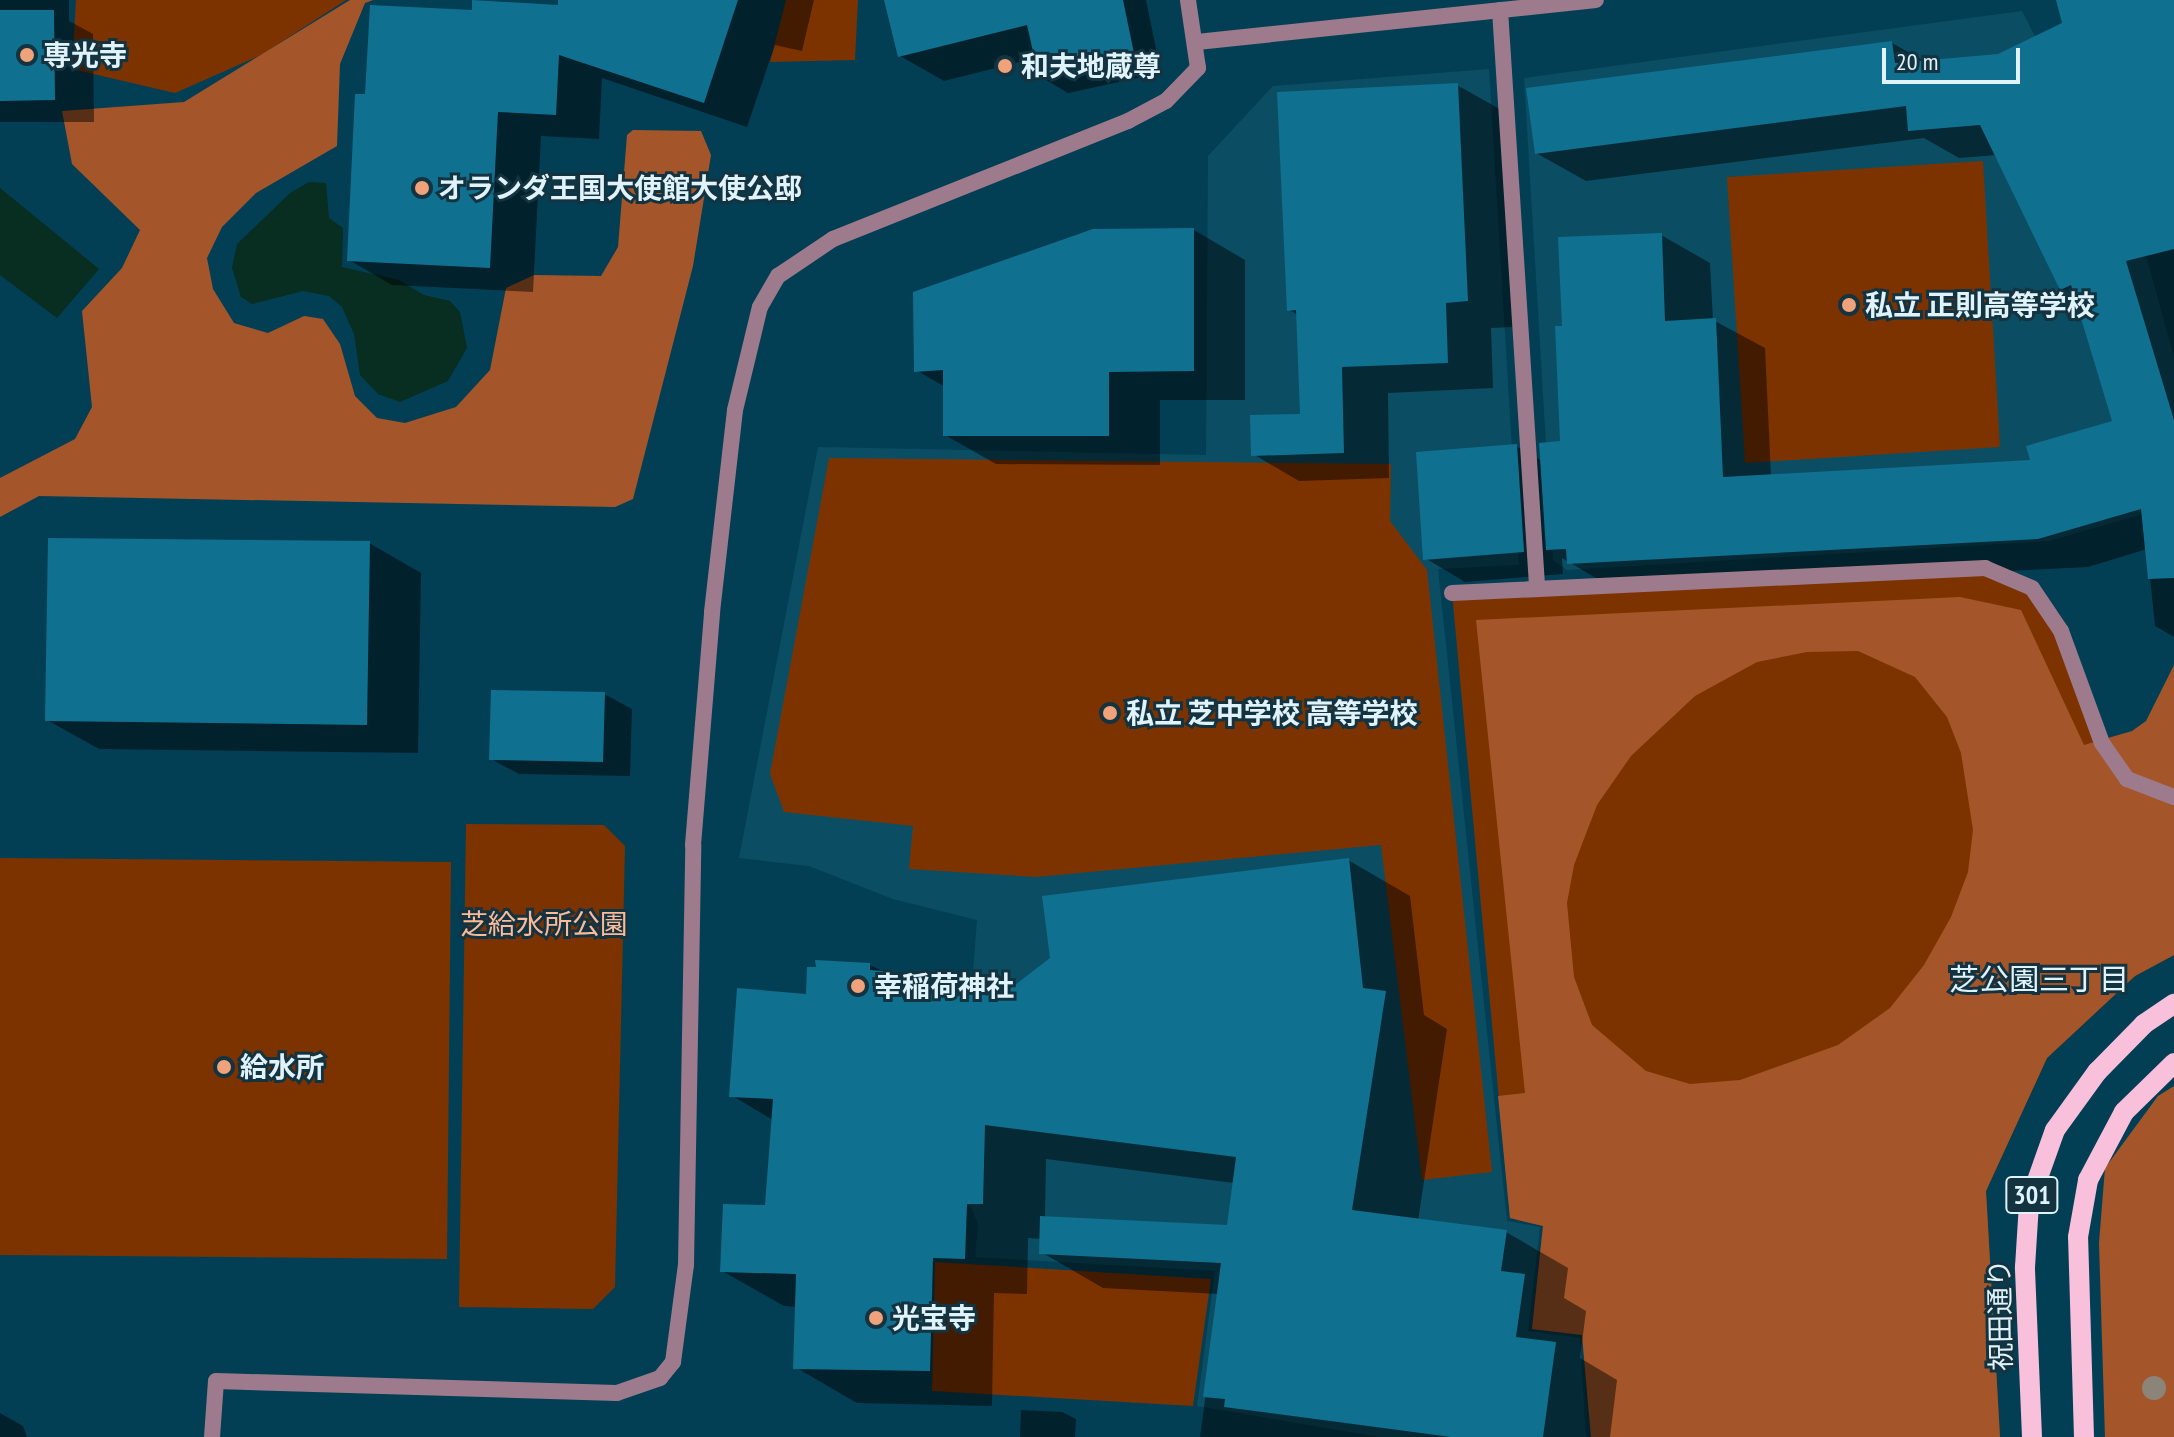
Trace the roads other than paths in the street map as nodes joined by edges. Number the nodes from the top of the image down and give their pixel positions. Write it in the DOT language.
graph roads {
  1 [pos="1588,0"];
  2 [pos="1188,1"];
  3 [pos="1500,10"];
  4 [pos="1197,42"];
  5 [pos="1537,586"];
  6 [pos="1452,593"];
  7 [pos="2174,797"];
  8 [pos="2174,1004"];
  9 [pos="2174,1063"];
  10 [pos="212,1437"];
  11 [pos="2032,1437"];
  12 [pos="2084,1437"];
  1 -- 3 [label="street"];
  2 -- 4 [label="street"];
  3 -- 4 [label="street"];
  3 -- 5 [label="street"];
  4 -- 10 [label="street"];
  5 -- 6 [label="street"];
  5 -- 7 [label="street"];
  8 -- 11 [label="main road, 祝田通り / 301"];
  9 -- 12 [label="main road, 301"];
}
